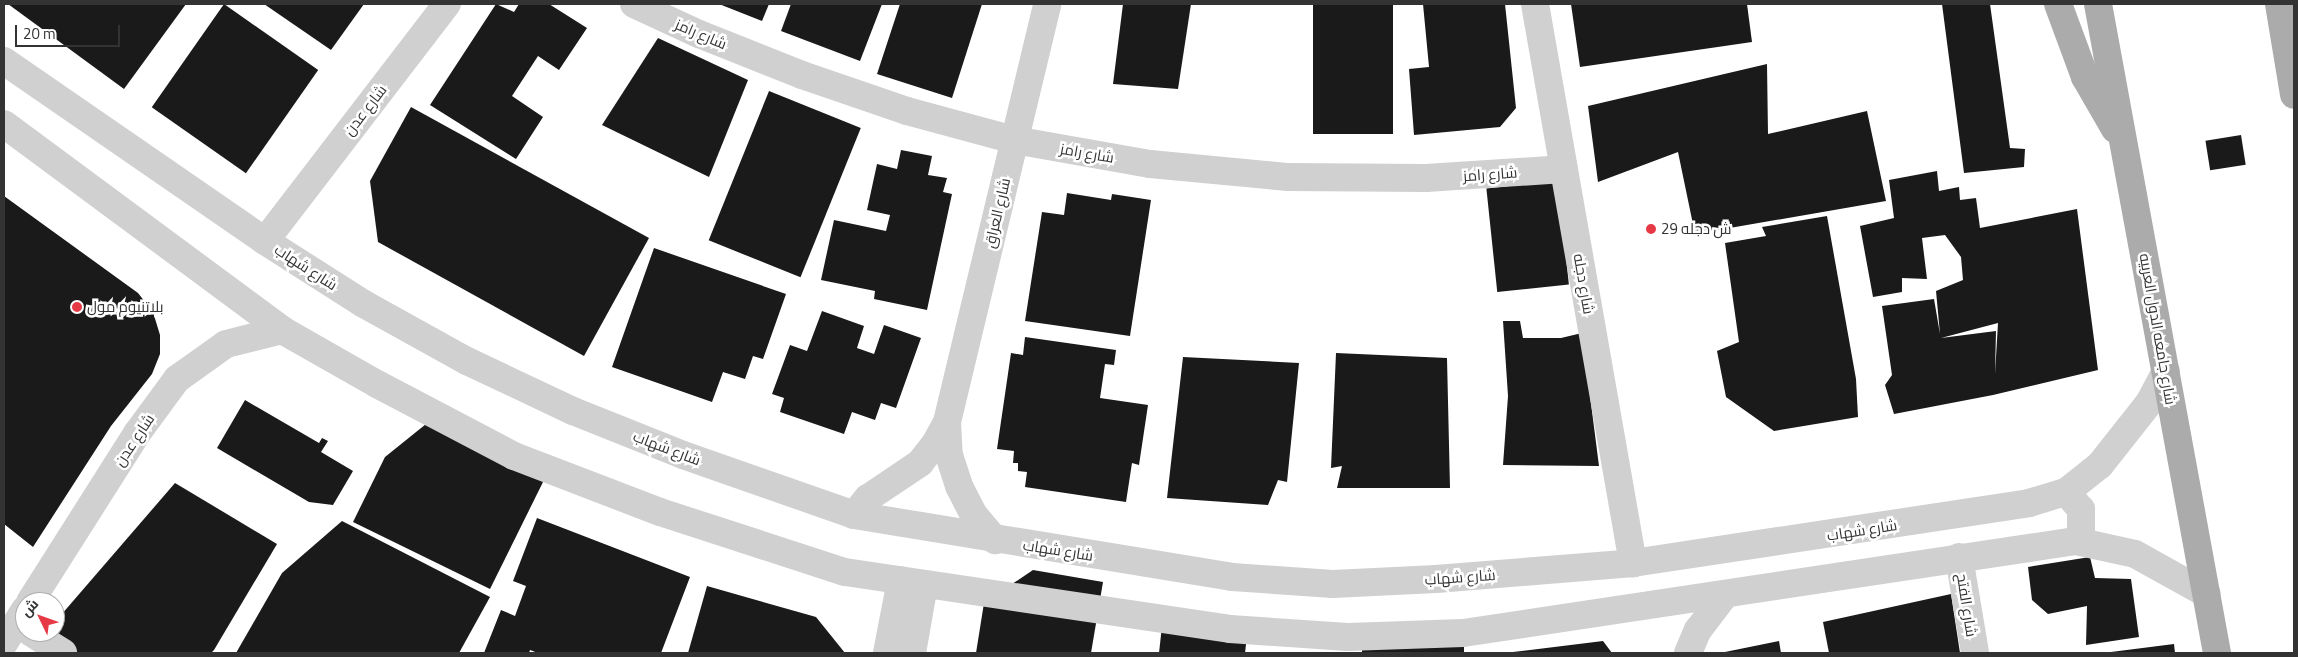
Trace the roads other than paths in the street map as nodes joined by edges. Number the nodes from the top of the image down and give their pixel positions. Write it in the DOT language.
graph roads {
  1 [pos="447,4"];
  2 [pos="634,4"];
  3 [pos="1047,4"];
  4 [pos="1535,4"];
  5 [pos="2058,4"];
  6 [pos="2098,4"];
  7 [pos="2278,4"];
  8 [pos="4,61"];
  9 [pos="2294,94"];
  10 [pos="4,124"];
  11 [pos="1014,140"];
  12 [pos="2124,144"];
  13 [pos="1564,169"];
  14 [pos="265,241"];
  15 [pos="282,330"];
  16 [pos="2166,371"];
  17 [pos="947,422"];
  18 [pos="2066,492"];
  19 [pos="854,515"];
  20 [pos="995,540"];
  21 [pos="2076,541"];
  22 [pos="1959,557"];
  23 [pos="1633,563"];
  24 [pos="913,582"];
  25 [pos="41,592"];
  26 [pos="2207,594"];
  27 [pos="1724,596"];
  28 [pos="49,642"];
  29 [pos="64,653"];
  30 [pos="887,653"];
  31 [pos="912,653"];
  32 [pos="1688,653"];
  33 [pos="1975,653"];
  34 [pos="2217,653"];
  1 -- 14 [label="street, شارع عدن"];
  2 -- 11 [label="street, شارع رامز"];
  3 -- 11 [label="street, شارع العراق"];
  4 -- 13 [label="street, شارع دجله"];
  5 -- 12 [label="main road"];
  6 -- 12 [label="main road, شارع جامعه الدول العربيه"];
  7 -- 9 [label="main road"];
  8 -- 14 [label="street, شارع شهاب"];
  10 -- 15 [label="street"];
  11 -- 13 [label="street, شارع رامز"];
  11 -- 17 [label="street, شارع العراق"];
  12 -- 16 [label="main road, شارع جامعه الدول العربيه"];
  13 -- 23 [label="street, شارع دجله"];
  14 -- 19 [label="street, شارع شهاب"];
  15 -- 24 [label="street"];
  15 -- 25 [label="street, شارع عدن"];
  16 -- 18 [label="street, شارع شهاب"];
  16 -- 26 [label="main road, شارع جامعه الدول العربيه"];
  17 -- 19 [label="street, شارع العراق"];
  17 -- 20 [label="street, شارع العراق"];
  18 -- 21 [label="street"];
  18 -- 23 [label="street, شارع شهاب"];
  19 -- 20 [label="street, شارع شهاب"];
  20 -- 23 [label="street, شارع شهاب"];
  21 -- 22 [label="street"];
  21 -- 26 [label="street"];
  22 -- 27 [label="street"];
  22 -- 33 [label="street, شارع الفتح"];
  24 -- 27 [label="street"];
  24 -- 30 [label="street"];
  24 -- 31 [label="street"];
  26 -- 34 [label="main road, شارع جامعه الدول العربيه"];
  27 -- 32 [label="street"];
  28 -- 29 [label="street"];
}
